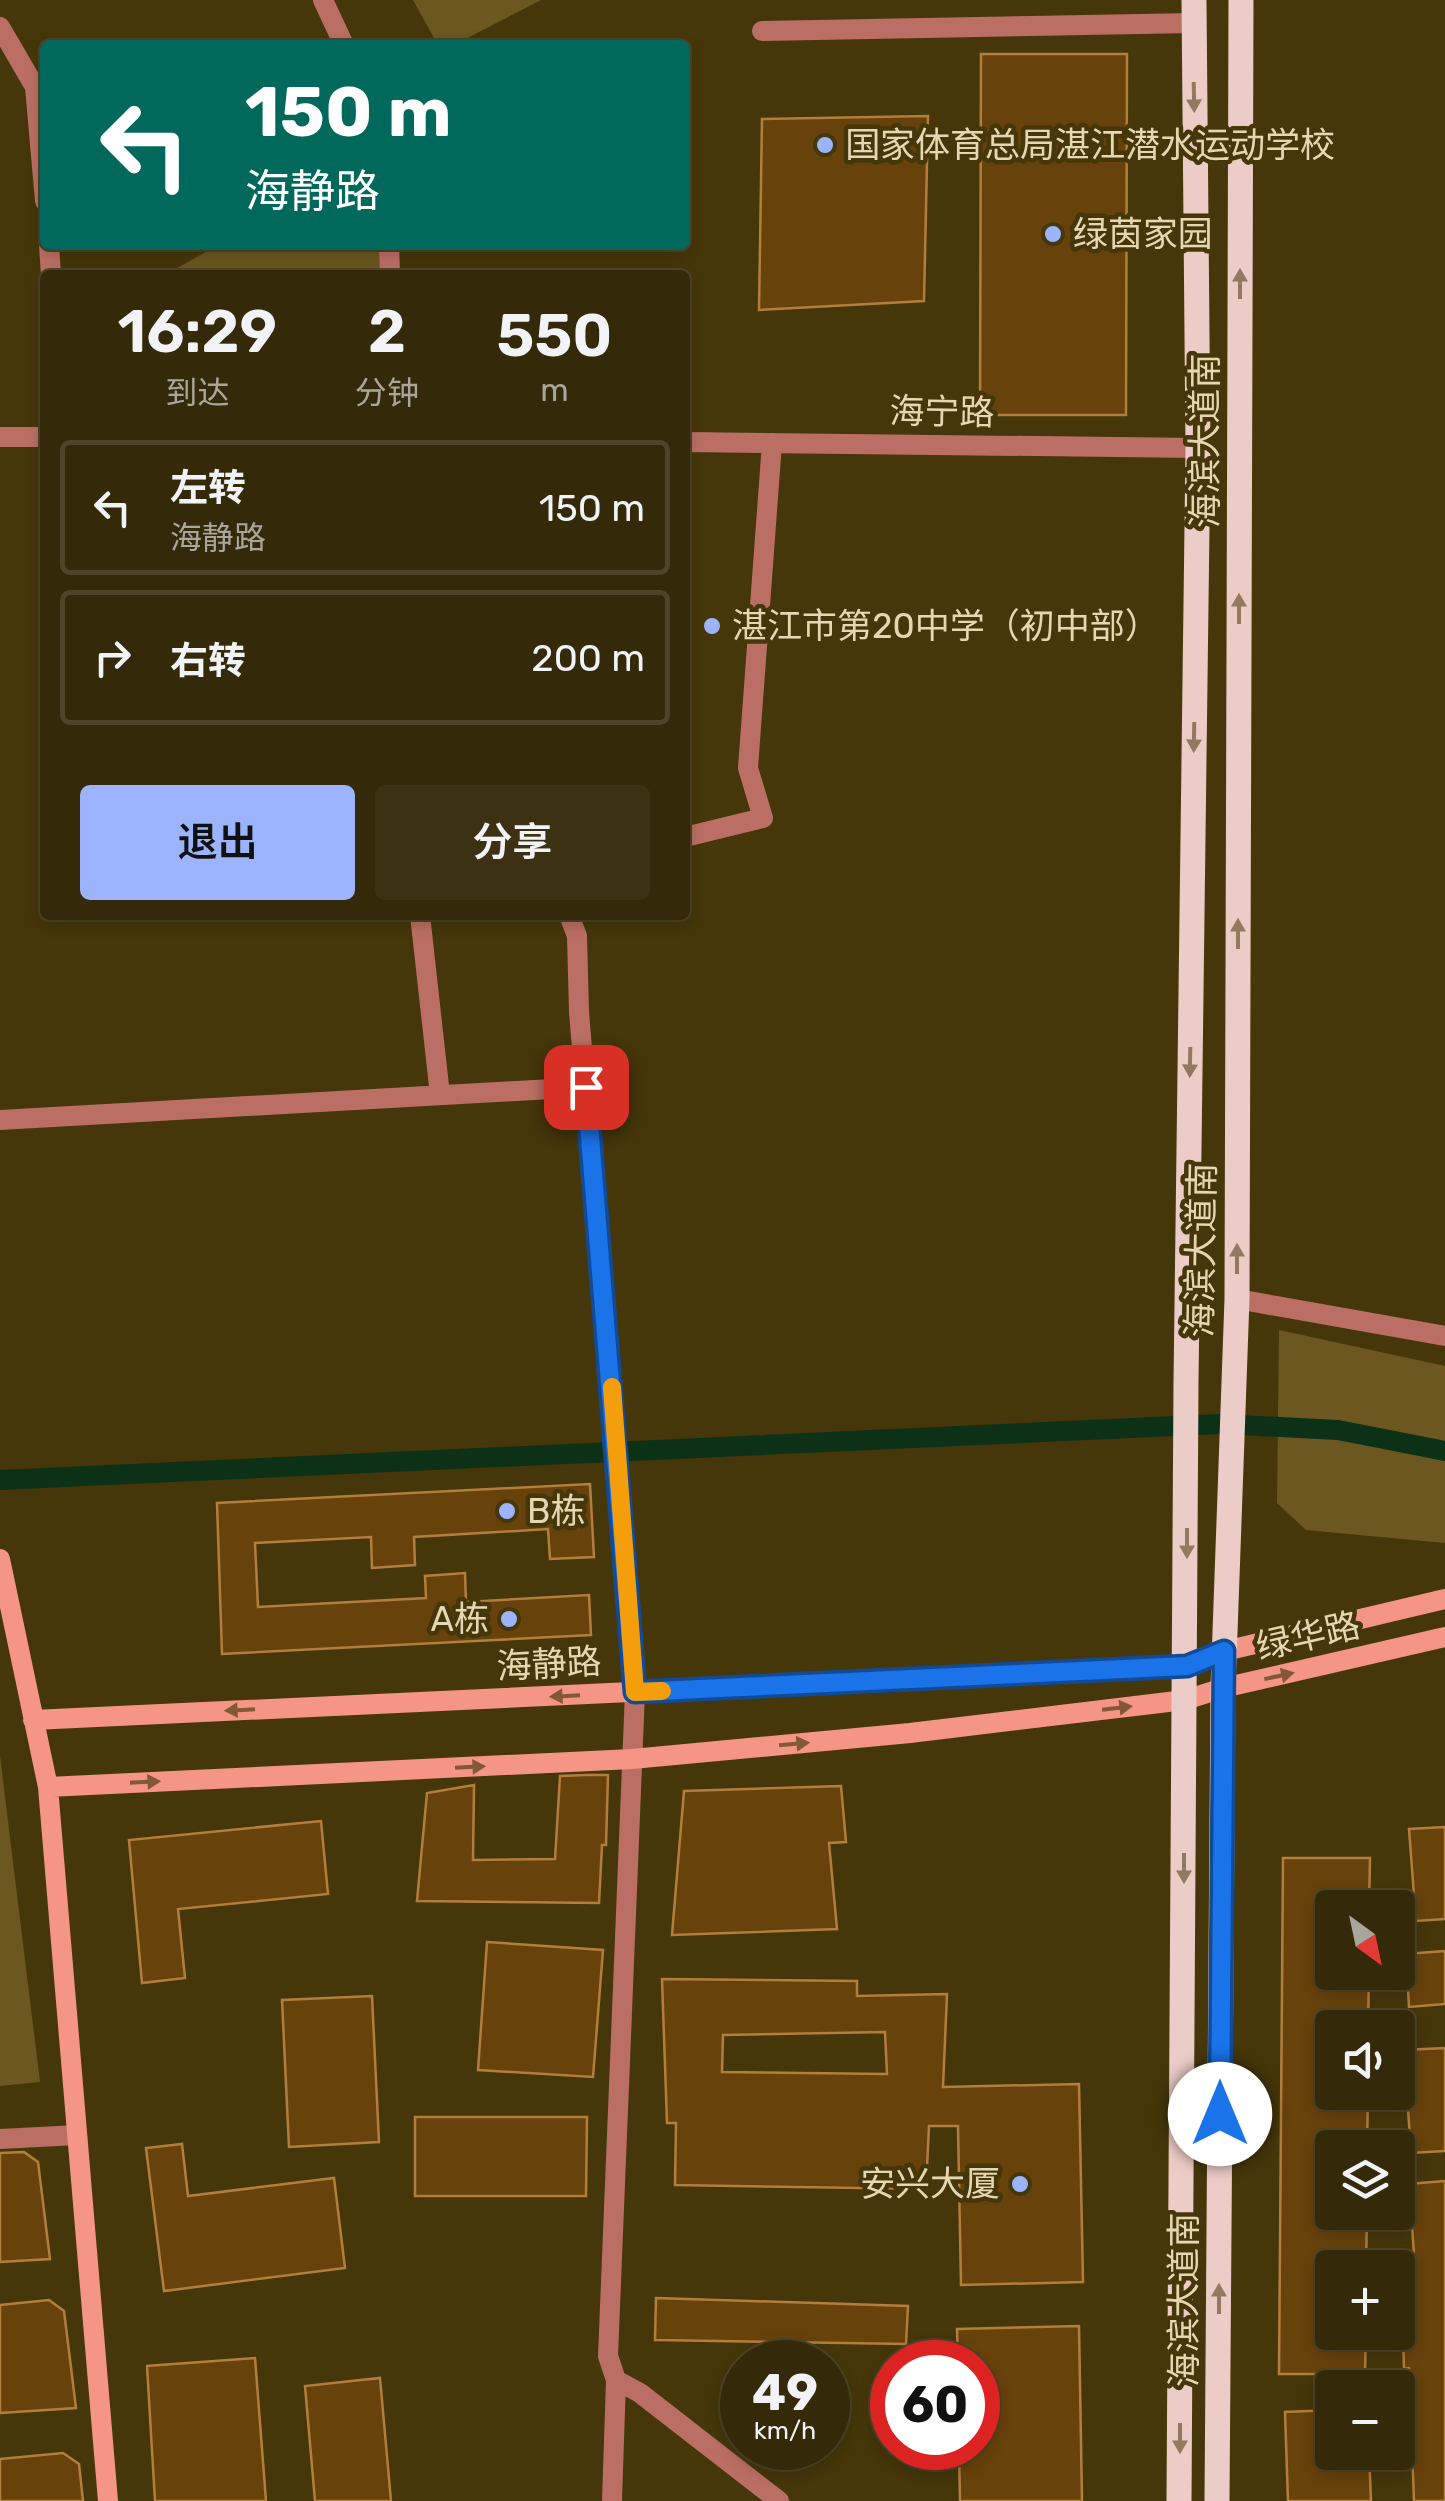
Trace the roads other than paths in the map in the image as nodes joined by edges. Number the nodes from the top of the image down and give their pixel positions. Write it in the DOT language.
graph roads {
  1 [pos="323,0"];
  2 [pos="1241,0"];
  3 [pos="1194,11"];
  4 [pos="0,27"];
  5 [pos="762,30"];
  6 [pos="342,40"];
  7 [pos="40,144"];
  8 [pos="0,437"];
  9 [pos="40,437"];
  10 [pos="690,442"];
  11 [pos="772,443"];
  12 [pos="1198,448"];
  13 [pos="690,836"];
  14 [pos="421,920"];
  15 [pos="571,920"];
  16 [pos="586,1087"];
  17 [pos="440,1096"];
  18 [pos="0,1120"];
  19 [pos="1237,1299"];
  20 [pos="1445,1336"];
  21 [pos="0,1559"];
  22 [pos="1445,1600"];
  23 [pos="1445,1637"];
  24 [pos="1224,1651"];
  25 [pos="1187,1666"];
  26 [pos="1223,1688"];
  27 [pos="635,1692"];
  28 [pos="1185,1700"];
  29 [pos="33,1720"];
  30 [pos="632,1759"];
  31 [pos="48,1786"];
  32 [pos="77,2135"];
  33 [pos="0,2139"];
  34 [pos="616,2380"];
  35 [pos="108,2501"];
  36 [pos="612,2501"];
  37 [pos="779,2501"];
  38 [pos="1179,2501"];
  39 [pos="1217,2501"];
  1 -- 6 [label="street"];
  19 -- 2 [label="main road, 海滨大道南, one-way"];
  3 -- 5 [label="street"];
  3 -- 12 [label="main road, 海滨大道南, one-way"];
  4 -- 7 [label="street"];
  8 -- 9 [label="street"];
  10 -- 11 [label="street, 海宁路"];
  11 -- 12 [label="street, 海宁路"];
  11 -- 13 [label="street"];
  12 -- 25 [label="main road, 海滨大道南, one-way"];
  14 -- 17 [label="street"];
  15 -- 16 [label="street"];
  16 -- 17 [label="street"];
  16 -- 27 [label="street"];
  17 -- 18 [label="street"];
  19 -- 20 [label="street"];
  19 -- 24 [label="main road, 海滨大道南"];
  21 -- 29 [label="street"];
  22 -- 24 [label="street, 绿华路"];
  26 -- 23 [label="street, 绿华路, one-way"];
  24 -- 25 [label="street, 绿华路"];
  24 -- 26 [label="main road, 海滨大道南"];
  25 -- 27 [label="street, 海静路"];
  25 -- 28 [label="main road, 海滨大道南"];
  26 -- 28 [label="street, 绿华路"];
  39 -- 26 [label="main road, 海滨大道南, one-way"];
  27 -- 29 [label="street, 海静路, one-way"];
  27 -- 30 [label="street"];
  30 -- 28 [label="street, one-way"];
  28 -- 38 [label="main road, 海滨大道南, one-way"];
  29 -- 31 [label="street"];
  31 -- 30 [label="street, one-way"];
  30 -- 34 [label="street"];
  31 -- 32 [label="street"];
  32 -- 33 [label="street"];
  32 -- 35 [label="street"];
  34 -- 36 [label="street"];
  34 -- 37 [label="street"];
}
